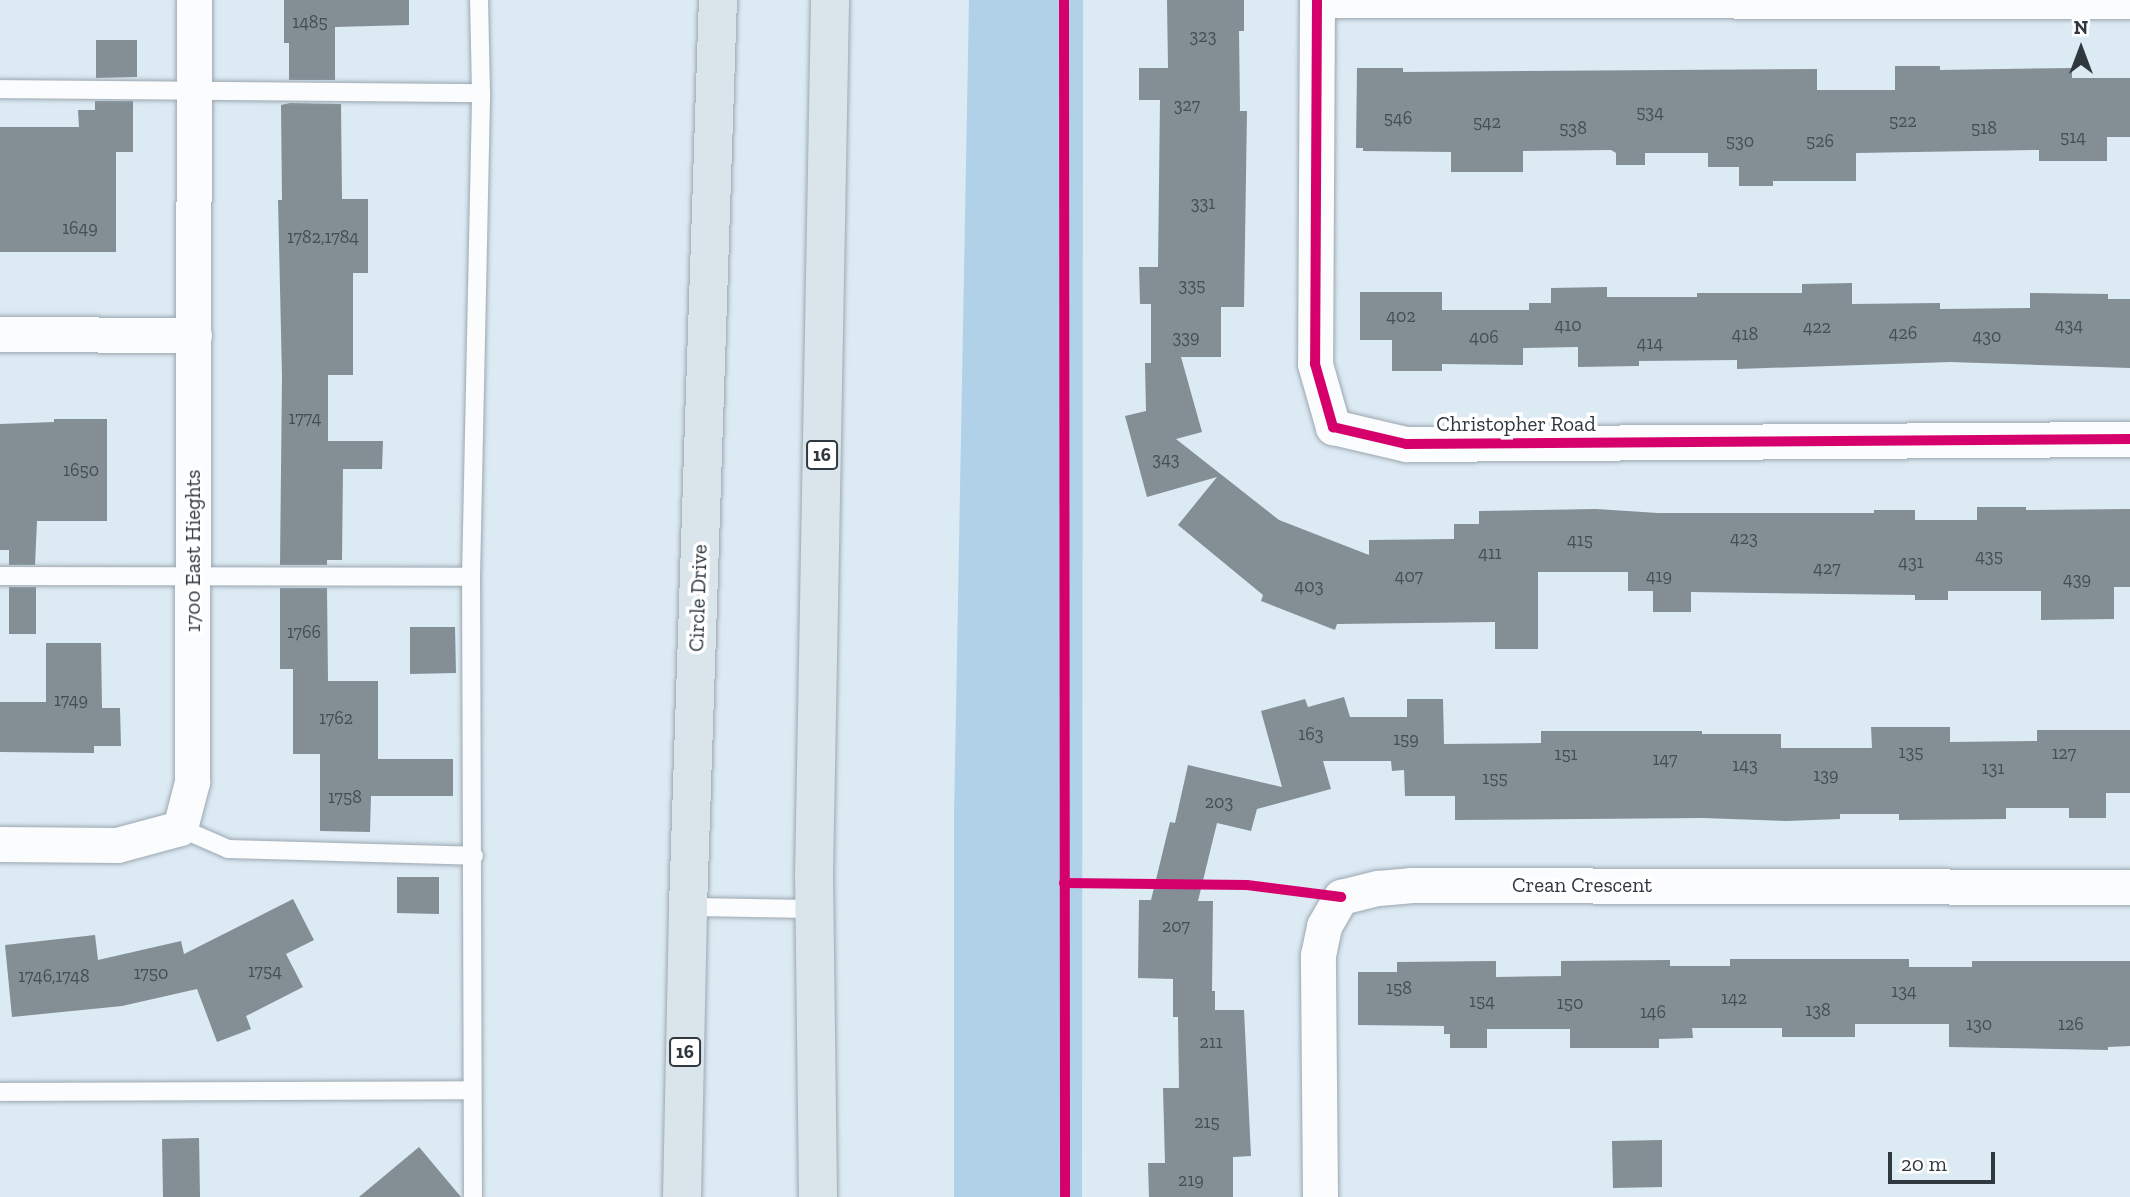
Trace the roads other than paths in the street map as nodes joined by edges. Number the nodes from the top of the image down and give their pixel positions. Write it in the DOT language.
graph roads {
  1 [pos="194,0"];
  2 [pos="479,0"];
  3 [pos="718,0"];
  4 [pos="830,0"];
  5 [pos="1317,0"];
  6 [pos="2130,1"];
  7 [pos="0,89"];
  8 [pos="195,90"];
  9 [pos="481,93"];
  10 [pos="0,334"];
  11 [pos="194,335"];
  12 [pos="2130,439"];
  13 [pos="0,576"];
  14 [pos="471,577"];
  15 [pos="194,578"];
  16 [pos="180,828"];
  17 [pos="0,845"];
  18 [pos="474,856"];
  19 [pos="2130,887"];
  20 [pos="688,907"];
  21 [pos="815,909"];
  22 [pos="472,1090"];
  23 [pos="0,1092"];
  24 [pos="473,1197"];
  25 [pos="682,1197"];
  26 [pos="818,1197"];
  27 [pos="1320,1197"];
  1 -- 8 [label="street, 1700 East Hieghts"];
  2 -- 9 [label="lane"];
  3 -- 20 [label="highway, Circle Drive / 16"];
  4 -- 21 [label="highway, 16"];
  5 -- 6 [label="street"];
  5 -- 12 [label="street, Christopher Road"];
  7 -- 8 [label="lane"];
  8 -- 9 [label="lane"];
  8 -- 11 [label="street, 1700 East Hieghts"];
  9 -- 14 [label="lane"];
  10 -- 11 [label="street"];
  11 -- 15 [label="street, 1700 East Hieghts"];
  13 -- 15 [label="lane"];
  14 -- 15 [label="lane"];
  14 -- 18 [label="lane"];
  15 -- 16 [label="street, 1700 East Hieghts"];
  16 -- 17 [label="street"];
  16 -- 18 [label="lane"];
  18 -- 22 [label="lane"];
  19 -- 27 [label="street, Crean Crescent"];
  20 -- 21 [label="lane"];
  20 -- 25 [label="highway, Circle Drive / 16"];
  21 -- 26 [label="highway, 16"];
  22 -- 23 [label="lane"];
  22 -- 24 [label="lane"];
}
